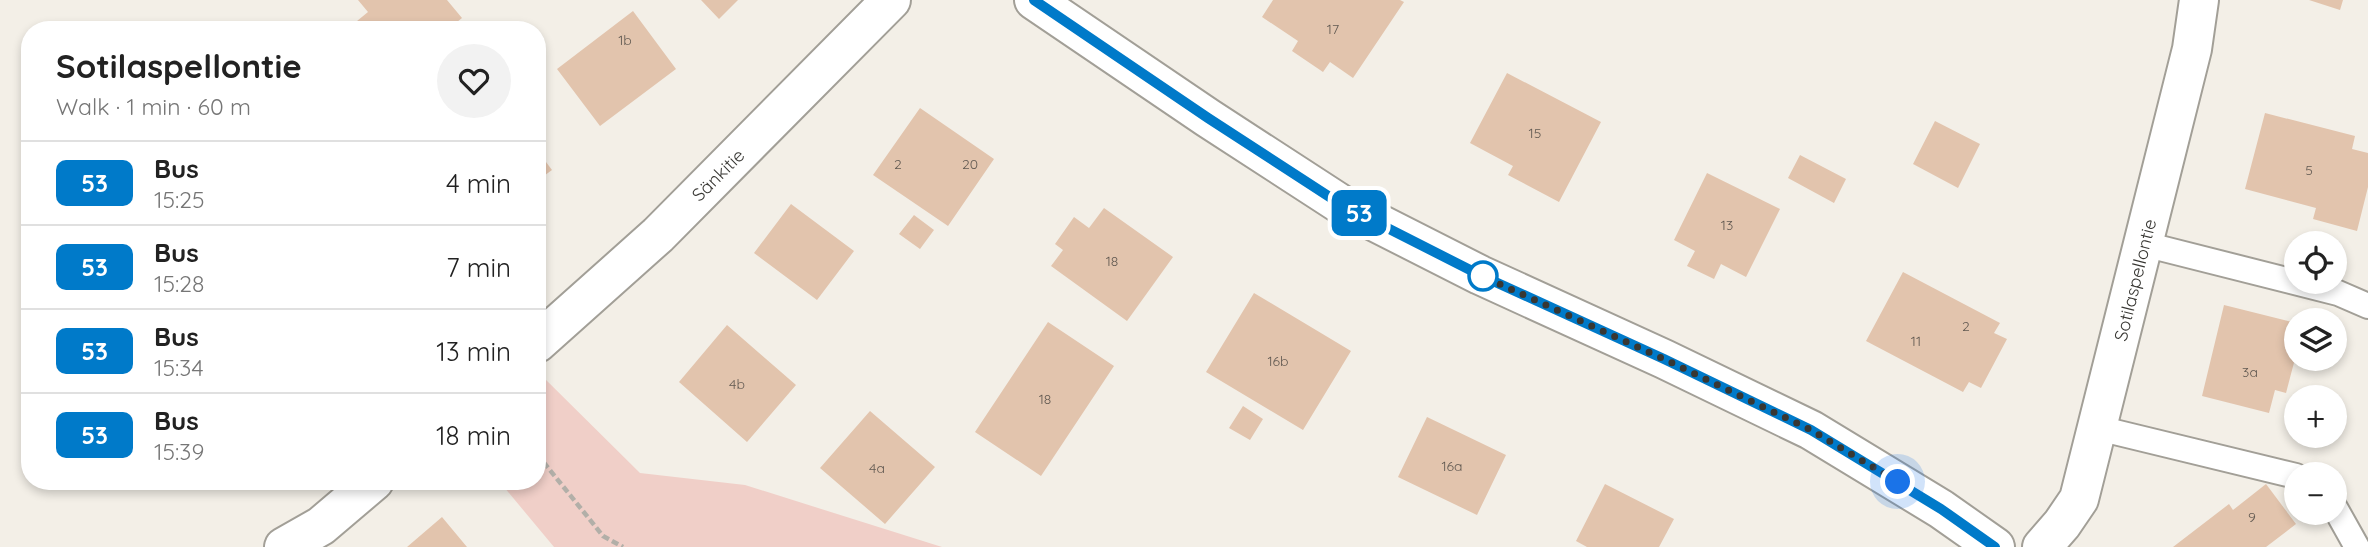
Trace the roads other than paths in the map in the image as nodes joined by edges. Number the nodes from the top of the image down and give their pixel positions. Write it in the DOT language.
graph roads {
  1 [pos="891,0"];
  2 [pos="1034,0"];
  3 [pos="2199,0"];
  4 [pos="2144,244"];
  5 [pos="2368,306"];
  6 [pos="546,334"];
  7 [pos="2098,428"];
  8 [pos="2284,474"];
  9 [pos="363,490"];
  10 [pos="2345,525"];
  11 [pos="284,547"];
  12 [pos="1996,547"];
  13 [pos="2042,547"];
  14 [pos="2357,547"];
  1 -- 6 [label="street, Sänkitie"];
  2 -- 12 [label="street"];
  3 -- 4 [label="street, Sotilaspellontie"];
  4 -- 5 [label="lane"];
  4 -- 7 [label="street, Sotilaspellontie"];
  7 -- 8 [label="lane"];
  7 -- 13 [label="street, Sotilaspellontie"];
  9 -- 11 [label="street"];
  10 -- 14 [label="lane"];
}
